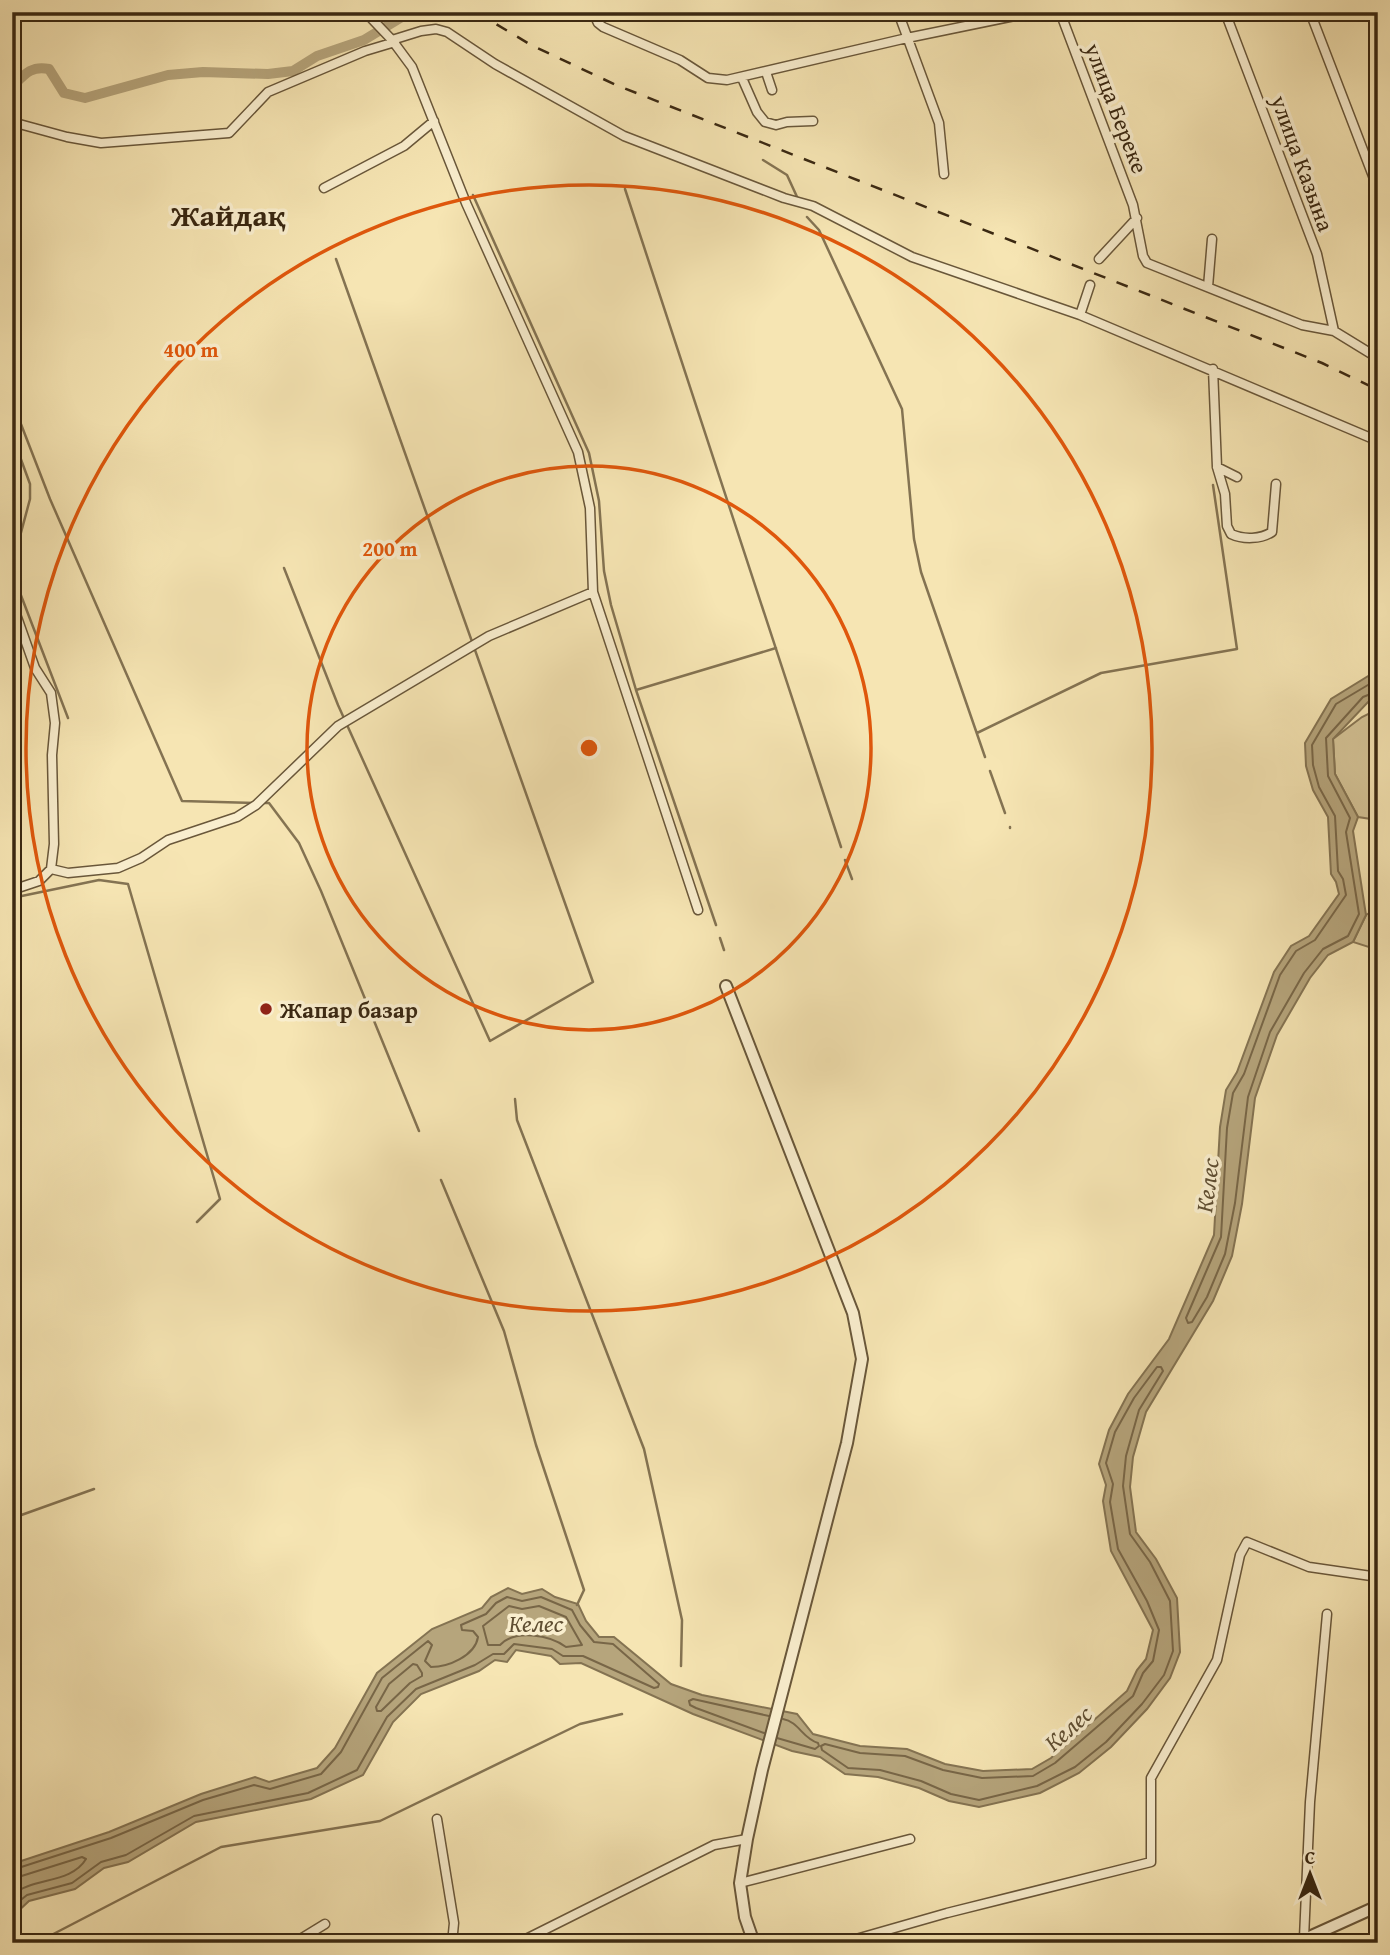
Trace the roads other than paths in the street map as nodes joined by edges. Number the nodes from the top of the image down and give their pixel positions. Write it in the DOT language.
graph roads {
  1 [pos="362,12"];
  2 [pos="593,12"];
  3 [pos="898,12"];
  4 [pos="1034,12"];
  5 [pos="1060,12"];
  6 [pos="1225,12"];
  7 [pos="1310,12"];
  8 [pos="907,38"];
  9 [pos="393,41"];
  10 [pos="766,72"];
  11 [pos="743,78"];
  12 [pos="772,90"];
  13 [pos="434,121"];
  14 [pos="813,121"];
  15 [pos="12,122"];
  16 [pos="944,174"];
  17 [pos="324,188"];
  18 [pos="1378,189"];
  19 [pos="1137,218"];
  20 [pos="1212,239"];
  21 [pos="1099,259"];
  22 [pos="1090,285"];
  23 [pos="1208,287"];
  24 [pos="1080,315"];
  25 [pos="1334,331"];
  26 [pos="1378,358"];
  27 [pos="1213,369"];
  28 [pos="1378,441"];
  29 [pos="12,461"];
  30 [pos="1217,467"];
  31 [pos="1237,477"];
  32 [pos="1276,484"];
  33 [pos="12,513"];
  34 [pos="593,592"];
  35 [pos="12,603"];
  36 [pos="51,869"];
  37 [pos="12,890"];
  38 [pos="698,910"];
  39 [pos="726,986"];
  40 [pos="1378,1577"];
  41 [pos="1326,1615"];
  42 [pos="438,1819"];
  43 [pos="747,1839"];
  44 [pos="910,1839"];
  45 [pos="740,1883"];
  46 [pos="1378,1906"];
  47 [pos="325,1924"];
  48 [pos="1300,1940"];
  49 [pos="452,1942"];
  50 [pos="294,1943"];
  51 [pos="493,1943"];
  52 [pos="518,1943"];
  53 [pos="754,1943"];
  54 [pos="842,1943"];
  1 -- 9 [label="street"];
  2 -- 11 [label="street"];
  3 -- 8 [label="street"];
  4 -- 8 [label="street"];
  5 -- 19 [label="street, улица Береке"];
  6 -- 25 [label="street, улица Казына"];
  7 -- 18 [label="street"];
  8 -- 10 [label="street"];
  8 -- 16 [label="street"];
  9 -- 13 [label="street"];
  9 -- 15 [label="street"];
  9 -- 24 [label="street"];
  10 -- 11 [label="street"];
  10 -- 12 [label="street"];
  11 -- 14 [label="street"];
  13 -- 17 [label="street"];
  13 -- 34 [label="street"];
  19 -- 21 [label="street"];
  19 -- 23 [label="street, улица Береке"];
  20 -- 23 [label="street"];
  22 -- 24 [label="street"];
  23 -- 25 [label="street"];
  24 -- 27 [label="street"];
  25 -- 26 [label="street"];
  27 -- 28 [label="street"];
  27 -- 30 [label="street"];
  29 -- 33 [label="street"];
  30 -- 31 [label="street"];
  30 -- 32 [label="street"];
  34 -- 36 [label="street"];
  34 -- 38 [label="street"];
  35 -- 36 [label="street"];
  36 -- 37 [label="street"];
  39 -- 43 [label="street"];
  40 -- 54 [label="street"];
  41 -- 48 [label="street"];
  42 -- 49 [label="street"];
  43 -- 45 [label="street"];
  43 -- 52 [label="street"];
  44 -- 45 [label="street"];
  45 -- 53 [label="street"];
  46 -- 48 [label="street"];
  47 -- 50 [label="street"];
  49 -- 51 [label="street"];
}
